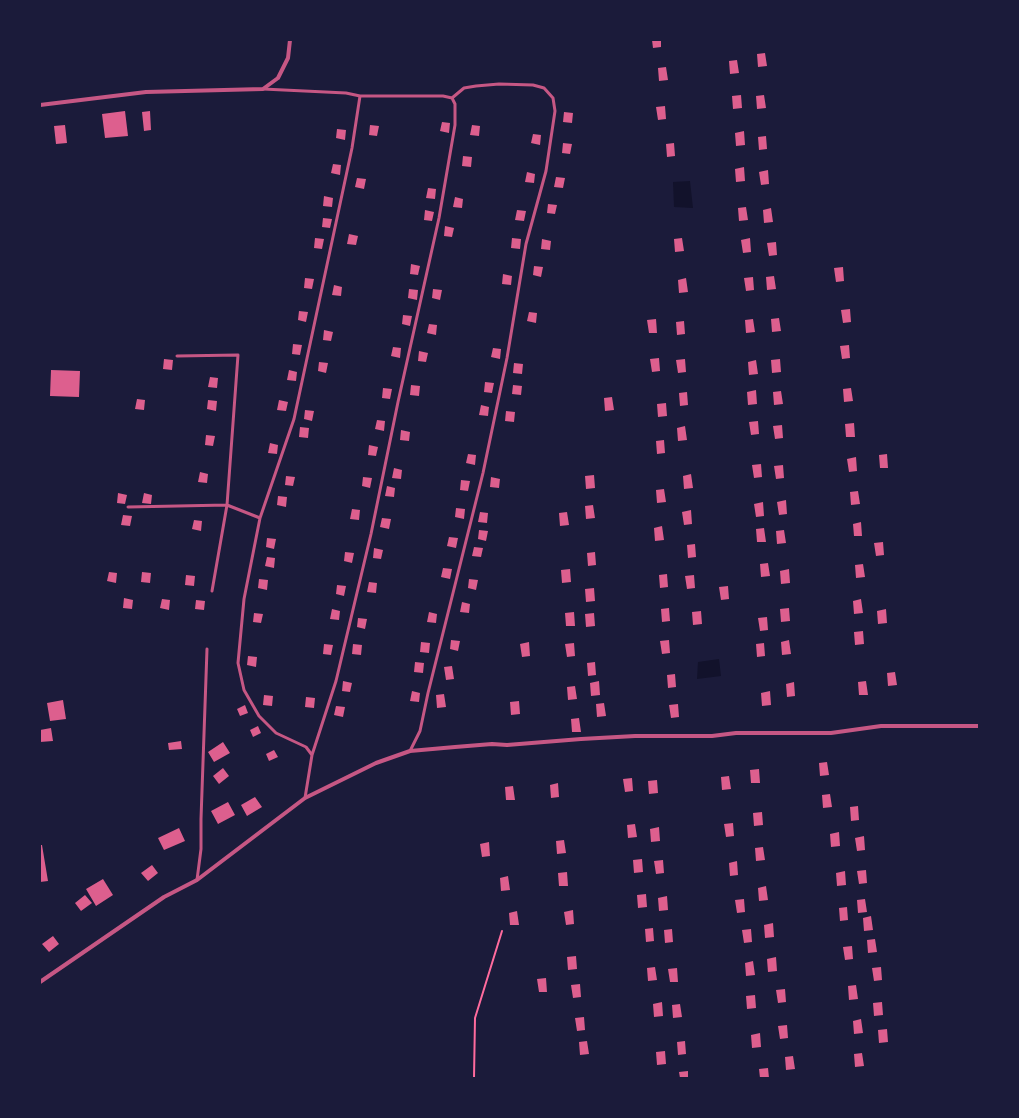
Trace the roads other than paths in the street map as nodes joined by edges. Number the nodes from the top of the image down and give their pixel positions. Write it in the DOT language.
graph roads {
  1 [pos="290,40"];
  2 [pos="263,89"];
  3 [pos="360,96"];
  4 [pos="452,98"];
  5 [pos="40,105"];
  6 [pos="178,356"];
  7 [pos="227,505"];
  8 [pos="128,507"];
  9 [pos="260,518"];
  10 [pos="212,591"];
  11 [pos="207,649"];
  12 [pos="979,726"];
  13 [pos="410,751"];
  14 [pos="312,756"];
  15 [pos="306,798"];
  16 [pos="197,880"];
  17 [pos="40,982"];
  1 -- 2 [label="street"];
  2 -- 3 [label="lane"];
  2 -- 5 [label="street"];
  3 -- 4 [label="lane"];
  3 -- 9 [label="lane"];
  4 -- 13 [label="lane"];
  4 -- 14 [label="lane"];
  6 -- 7 [label="lane"];
  7 -- 8 [label="lane"];
  7 -- 9 [label="lane"];
  7 -- 10 [label="lane"];
  9 -- 14 [label="lane"];
  11 -- 16 [label="lane"];
  12 -- 13 [label="street"];
  13 -- 15 [label="street"];
  14 -- 15 [label="lane"];
  15 -- 16 [label="street"];
  16 -- 17 [label="street"];
}
